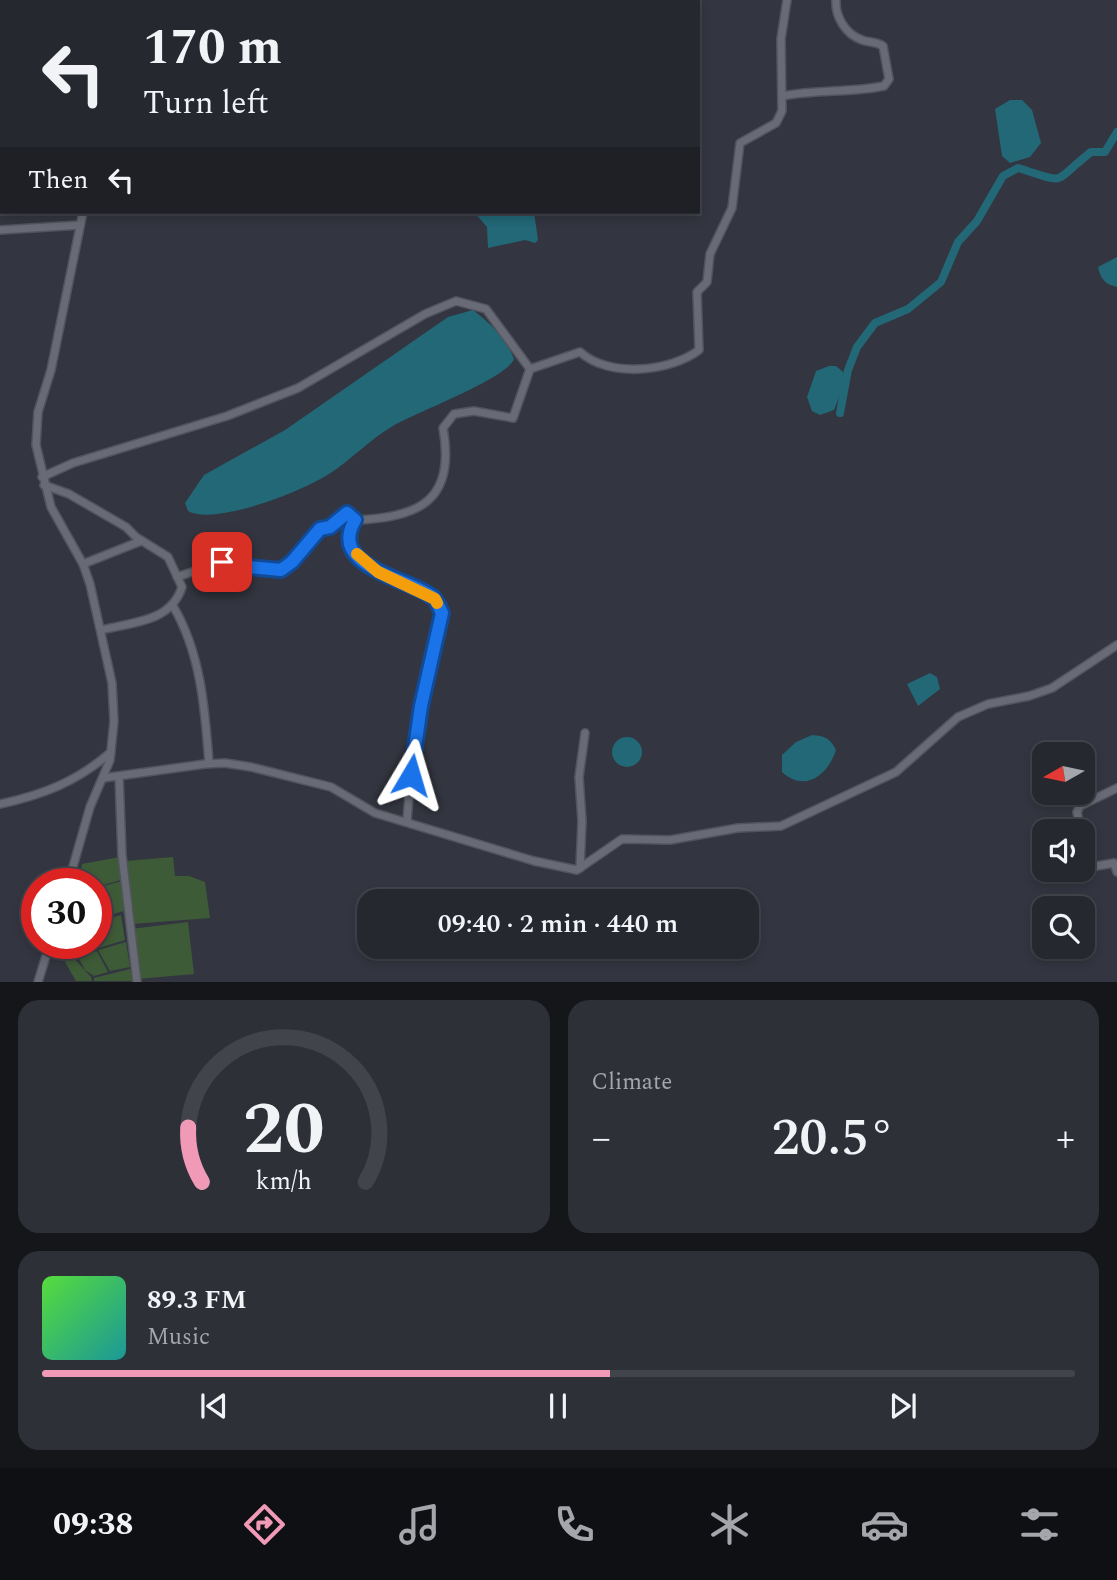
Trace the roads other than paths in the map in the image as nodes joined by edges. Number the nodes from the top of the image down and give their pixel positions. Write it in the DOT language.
graph roads {
  1 [pos="786,0"];
  2 [pos="836,0"];
  3 [pos="783,96"];
  4 [pos="83,214"];
  5 [pos="80,225"];
  6 [pos="0,230"];
  7 [pos="530,369"];
  8 [pos="43,481"];
  9 [pos="355,520"];
  10 [pos="141,541"];
  11 [pos="83,564"];
  12 [pos="177,577"];
  13 [pos="173,606"];
  14 [pos="101,630"];
  15 [pos="1117,645"];
  16 [pos="585,733"];
  17 [pos="111,752"];
  18 [pos="209,763"];
  19 [pos="119,776"];
  20 [pos="103,778"];
  21 [pos="1117,788"];
  22 [pos="0,804"];
  23 [pos="1078,819"];
  24 [pos="407,821"];
  25 [pos="1095,866"];
  26 [pos="73,868"];
  27 [pos="580,868"];
  28 [pos="1117,872"];
  29 [pos="45,959"];
  30 [pos="38,982"];
  31 [pos="136,982"];
  1 -- 3 [label="street"];
  2 -- 3 [label="street"];
  3 -- 7 [label="street"];
  4 -- 5 [label="street"];
  5 -- 6 [label="street"];
  5 -- 8 [label="street"];
  7 -- 8 [label="street"];
  7 -- 9 [label="street"];
  8 -- 10 [label="street"];
  8 -- 11 [label="street"];
  9 -- 12 [label="street"];
  9 -- 24 [label="street"];
  10 -- 11 [label="street"];
  10 -- 12 [label="street"];
  11 -- 14 [label="street"];
  12 -- 13 [label="street"];
  13 -- 14 [label="street"];
  13 -- 18 [label="street"];
  14 -- 17 [label="street"];
  15 -- 27 [label="street"];
  16 -- 27 [label="street"];
  17 -- 20 [label="street"];
  17 -- 22 [label="street"];
  18 -- 19 [label="street"];
  18 -- 24 [label="street"];
  19 -- 20 [label="street"];
  19 -- 31 [label="street"];
  20 -- 26 [label="street"];
  21 -- 23 [label="street"];
  24 -- 27 [label="street"];
  25 -- 28 [label="street"];
  29 -- 30 [label="street"];
}
